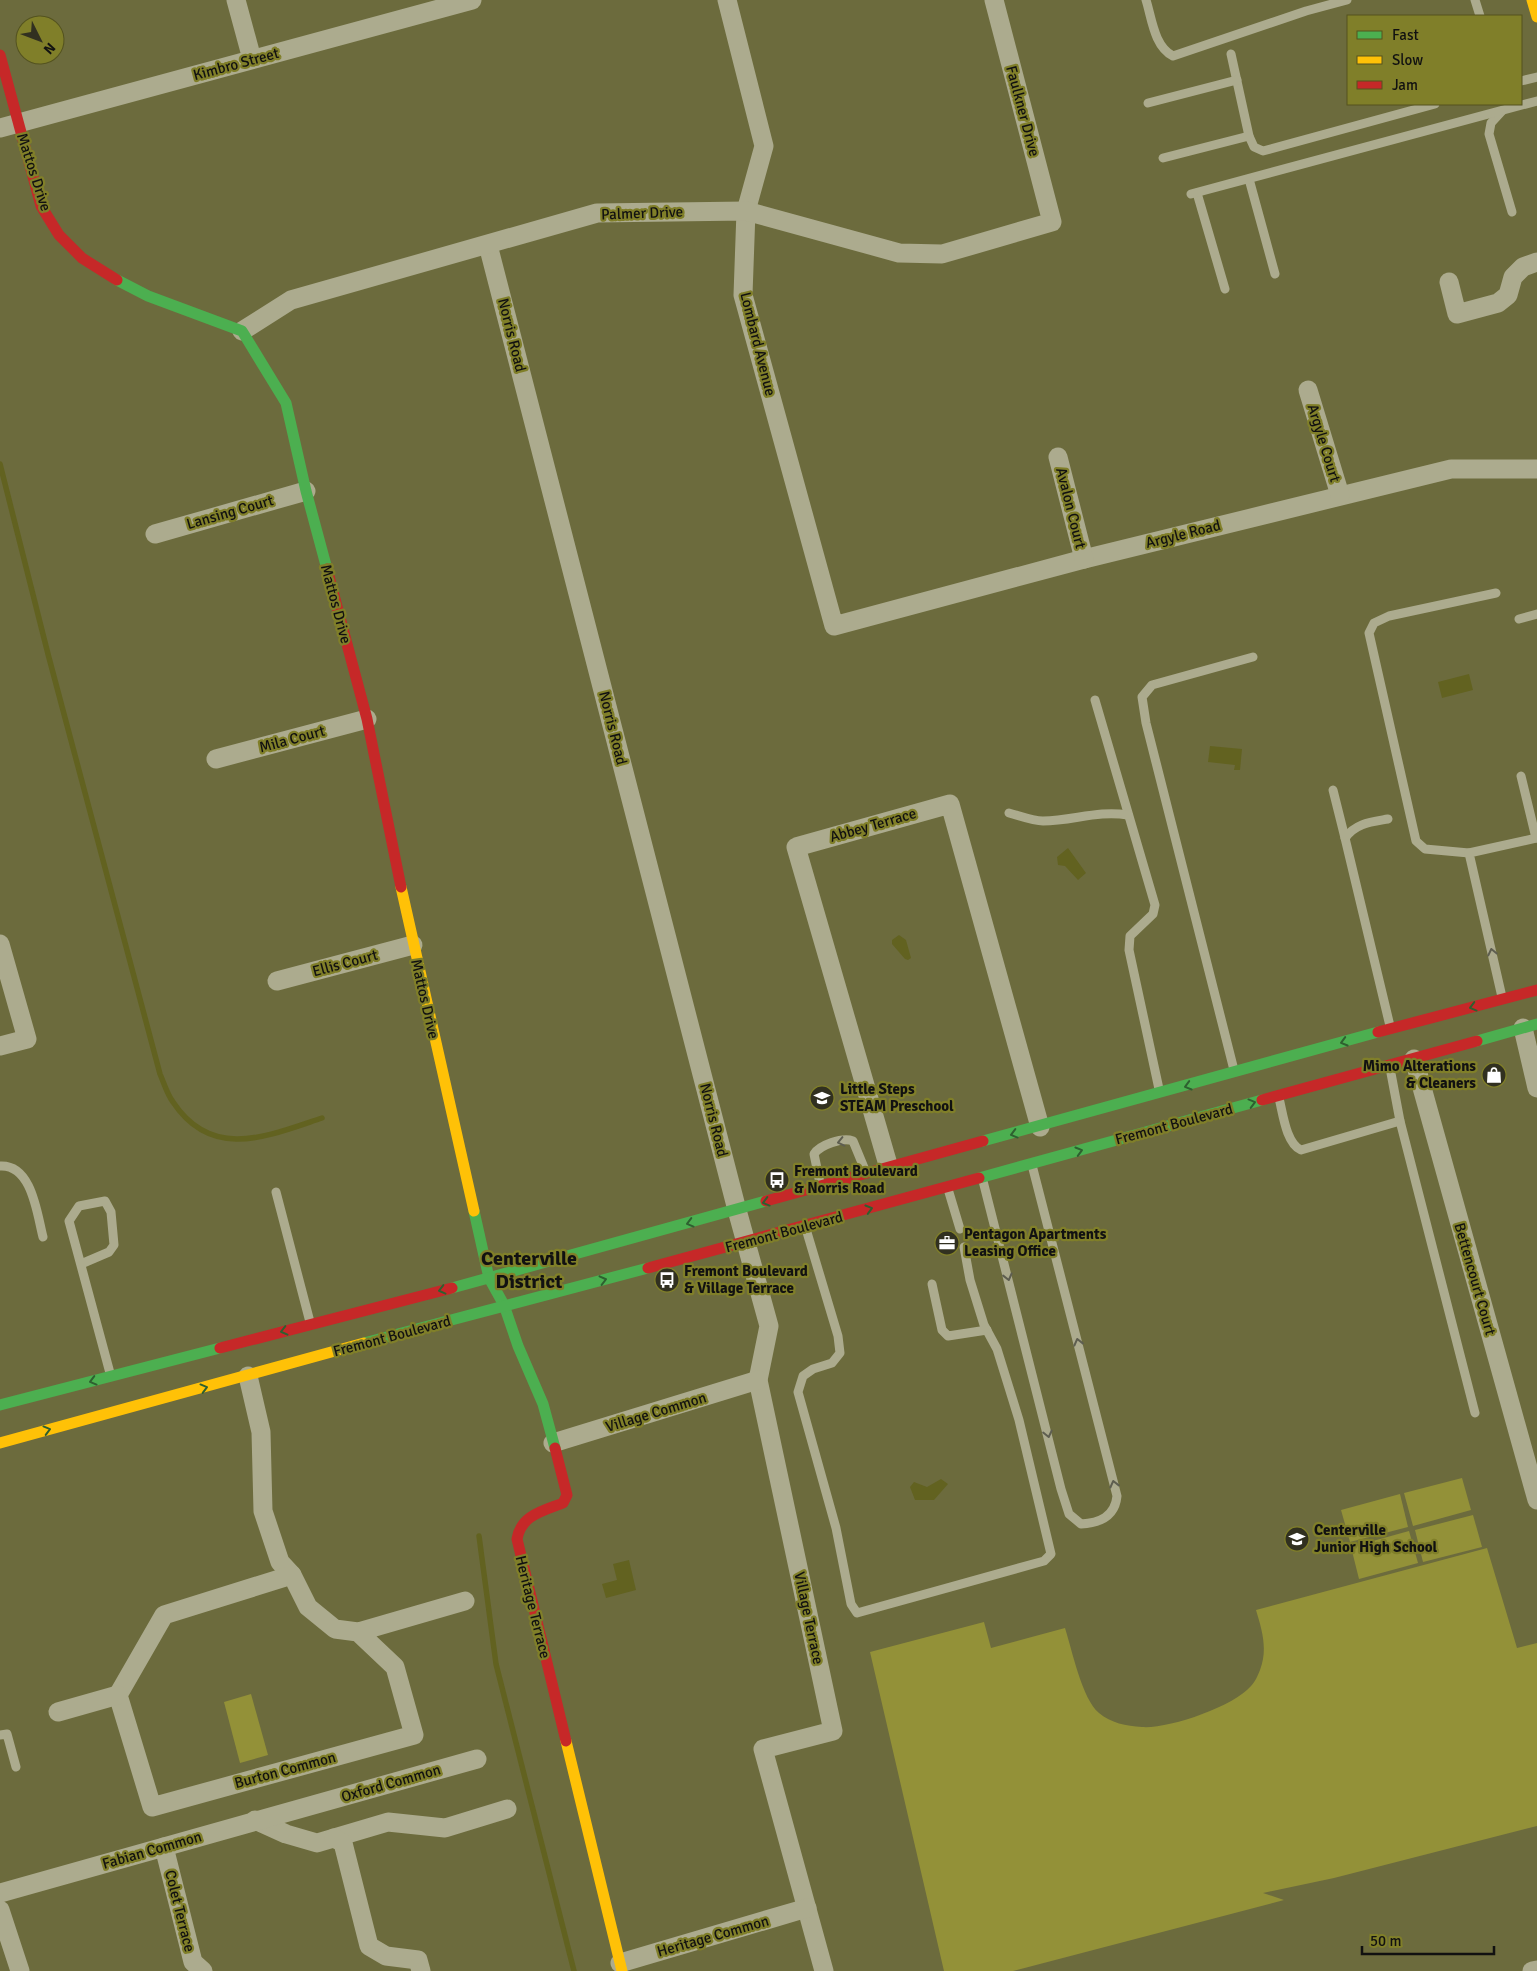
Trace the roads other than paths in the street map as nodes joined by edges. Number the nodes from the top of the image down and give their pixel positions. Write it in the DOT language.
graph roads {
  1 [pos="236,0"];
  2 [pos="472,0"];
  3 [pos="727,0"];
  4 [pos="994,0"];
  5 [pos="1146,0"];
  6 [pos="1348,0"];
  7 [pos="1475,0"];
  8 [pos="1534,1"];
  9 [pos="1480,15"];
  10 [pos="1537,17"];
  11 [pos="1231,54"];
  12 [pos="0,55"];
  13 [pos="252,59"];
  14 [pos="1537,77"];
  15 [pos="1237,80"];
  16 [pos="1522,81"];
  17 [pos="1537,101"];
  18 [pos="1148,103"];
  19 [pos="1431,105"];
  20 [pos="1504,110"];
  21 [pos="18,123"];
  22 [pos="0,128"];
  23 [pos="1249,136"];
  24 [pos="1163,158"];
  25 [pos="1249,179"];
  26 [pos="746,211"];
  27 [pos="1512,212"];
  28 [pos="1052,222"];
  29 [pos="488,244"];
  30 [pos="1537,262"];
  31 [pos="1275,274"];
  32 [pos="1449,282"];
  33 [pos="1224,288"];
  34 [pos="242,331"];
  35 [pos="1308,390"];
  36 [pos="1058,456"];
  37 [pos="1537,469"];
  38 [pos="306,490"];
  39 [pos="1340,495"];
  40 [pos="154,534"];
  41 [pos="1084,559"];
  42 [pos="1496,593"];
  43 [pos="1537,614"];
  44 [pos="1519,619"];
  45 [pos="834,626"];
  46 [pos="1254,657"];
  47 [pos="1095,700"];
  48 [pos="367,720"];
  49 [pos="216,760"];
  50 [pos="1521,776"];
  51 [pos="1333,790"];
  52 [pos="1009,813"];
  53 [pos="1128,815"];
  54 [pos="1388,819"];
  55 [pos="1345,838"];
  56 [pos="1536,838"];
  57 [pos="1469,853"];
  58 [pos="0,944"];
  59 [pos="412,945"];
  60 [pos="277,981"];
  61 [pos="1537,990"];
  62 [pos="1502,999"];
  63 [pos="1530,1026"];
  64 [pos="1391,1029"];
  65 [pos="0,1046"];
  66 [pos="1414,1058"];
  67 [pos="1389,1066"];
  68 [pos="1235,1073"];
  69 [pos="1537,1088"];
  70 [pos="1160,1094"];
  71 [pos="1279,1096"];
  72 [pos="1400,1121"];
  73 [pos="1040,1127"];
  74 [pos="1032,1164"];
  75 [pos="0,1166"];
  76 [pos="888,1168"];
  77 [pos="867,1174"];
  78 [pos="983,1179"];
  79 [pos="948,1187"];
  80 [pos="821,1188"];
  81 [pos="276,1192"];
  82 [pos="737,1210"];
  83 [pos="805,1226"];
  84 [pos="960,1229"];
  85 [pos="43,1237"];
  86 [pos="746,1243"];
  87 [pos="964,1247"];
  88 [pos="81,1264"];
  89 [pos="489,1278"];
  90 [pos="932,1284"];
  91 [pos="504,1306"];
  92 [pos="311,1324"];
  93 [pos="987,1330"];
  94 [pos="111,1376"];
  95 [pos="248,1376"];
  96 [pos="758,1380"];
  97 [pos="0,1405"];
  98 [pos="1475,1413"];
  99 [pos="0,1443"];
  100 [pos="554,1443"];
  101 [pos="1537,1500"];
  102 [pos="292,1575"];
  103 [pos="465,1601"];
  104 [pos="358,1632"];
  105 [pos="118,1695"];
  106 [pos="58,1712"];
  107 [pos="0,1736"];
  108 [pos="477,1759"];
  109 [pos="16,1766"];
  110 [pos="305,1807"];
  111 [pos="507,1809"];
  112 [pos="255,1820"];
  113 [pos="334,1838"];
  114 [pos="164,1847"];
  115 [pos="0,1893"];
  116 [pos="807,1908"];
  117 [pos="0,1910"];
  118 [pos="621,1967"];
  119 [pos="1537,1970"];
  120 [pos="20,1971"];
  121 [pos="203,1971"];
  122 [pos="421,1971"];
  123 [pos="824,1971"];
  124 [pos="1532,1971"];
  1 -- 13 [label="street"];
  2 -- 13 [label="street, Kimbro Street"];
  3 -- 26 [label="street, Lombard Avenue"];
  4 -- 28 [label="street, Faulkner Drive"];
  5 -- 6 [label="lane"];
  7 -- 9 [label="lane"];
  8 -- 10 [label="main road"];
  11 -- 15 [label="lane"];
  12 -- 21 [label="main road, Mattos Drive"];
  13 -- 21 [label="street, Kimbro Street"];
  14 -- 16 [label="lane"];
  15 -- 18 [label="lane"];
  15 -- 23 [label="lane"];
  17 -- 20 [label="lane"];
  19 -- 23 [label="lane"];
  20 -- 25 [label="lane"];
  20 -- 27 [label="lane"];
  21 -- 22 [label="street, Kimbro Street"];
  21 -- 34 [label="main road, Mattos Drive"];
  23 -- 24 [label="lane"];
  25 -- 31 [label="lane"];
  25 -- 33 [label="lane"];
  26 -- 28 [label="street, Palmer Drive"];
  26 -- 29 [label="street, Palmer Drive"];
  26 -- 45 [label="street, Lombard Avenue"];
  29 -- 34 [label="street, Palmer Drive"];
  29 -- 82 [label="street, Norris Road"];
  30 -- 32 [label="street"];
  34 -- 38 [label="main road, Mattos Drive"];
  35 -- 39 [label="street, Argyle Court"];
  36 -- 41 [label="street, Avalon Court"];
  37 -- 39 [label="street, Argyle Road"];
  38 -- 40 [label="street, Lansing Court"];
  38 -- 48 [label="main road, Mattos Drive"];
  39 -- 41 [label="street, Argyle Road"];
  41 -- 45 [label="street, Argyle Road"];
  42 -- 57 [label="lane"];
  43 -- 44 [label="lane"];
  46 -- 68 [label="lane"];
  47 -- 53 [label="lane"];
  48 -- 49 [label="street, Mila Court"];
  48 -- 59 [label="main road, Mattos Drive"];
  50 -- 56 [label="lane"];
  51 -- 55 [label="lane"];
  52 -- 53 [label="lane"];
  53 -- 70 [label="lane"];
  54 -- 55 [label="lane"];
  55 -- 64 [label="lane"];
  56 -- 57 [label="lane"];
  62 -- 57 [label="lane, one-way"];
  58 -- 65 [label="street"];
  59 -- 60 [label="street, Ellis Court"];
  59 -- 89 [label="main road, Mattos Drive"];
  61 -- 62 [label="main road, Fremont Boulevard"];
  62 -- 64 [label="main road, Fremont Boulevard, one-way"];
  63 -- 66 [label="main road, Fremont Boulevard"];
  63 -- 69 [label="street"];
  64 -- 68 [label="main road, Fremont Boulevard, one-way"];
  66 -- 67 [label="main road, Fremont Boulevard"];
  66 -- 101 [label="street, Bettencourt Court"];
  67 -- 71 [label="main road, Fremont Boulevard"];
  67 -- 72 [label="lane"];
  68 -- 70 [label="main road, Fremont Boulevard, one-way"];
  70 -- 73 [label="main road, Fremont Boulevard"];
  71 -- 72 [label="lane"];
  74 -- 71 [label="main road, Fremont Boulevard, one-way"];
  72 -- 98 [label="lane"];
  73 -- 76 [label="main road, Fremont Boulevard, one-way"];
  73 -- 76 [label="street, Abbey Terrace"];
  74 -- 78 [label="main road, Fremont Boulevard"];
  78 -- 74 [label="lane, one-way"];
  75 -- 85 [label="lane"];
  76 -- 77 [label="main road, Fremont Boulevard"];
  77 -- 80 [label="main road, Fremont Boulevard"];
  77 -- 80 [label="lane, one-way"];
  78 -- 79 [label="main road, Fremont Boulevard"];
  83 -- 79 [label="main road, Fremont Boulevard, one-way"];
  79 -- 84 [label="lane"];
  80 -- 82 [label="main road, Fremont Boulevard, one-way"];
  81 -- 92 [label="lane"];
  82 -- 86 [label="street, Village Terrace"];
  82 -- 89 [label="main road, Fremont Boulevard, one-way"];
  83 -- 86 [label="main road, Fremont Boulevard"];
  83 -- 93 [label="lane"];
  91 -- 86 [label="main road, Fremont Boulevard, one-way"];
  86 -- 96 [label="street, Village Terrace"];
  87 -- 93 [label="lane"];
  88 -- 88 [label="lane"];
  88 -- 94 [label="lane"];
  89 -- 91 [label="main road, Heritage Terrace"];
  89 -- 92 [label="main road, Fremont Boulevard, one-way"];
  90 -- 93 [label="lane"];
  91 -- 95 [label="main road, Fremont Boulevard"];
  91 -- 100 [label="main road, Heritage Terrace"];
  92 -- 94 [label="main road, Fremont Boulevard, one-way"];
  94 -- 97 [label="main road, Fremont Boulevard, one-way"];
  99 -- 95 [label="main road, Fremont Boulevard, one-way"];
  95 -- 102 [label="street"];
  96 -- 100 [label="street, Village Common"];
  96 -- 116 [label="street, Village Terrace"];
  100 -- 118 [label="main road, Heritage Terrace"];
  102 -- 104 [label="street"];
  102 -- 105 [label="street"];
  103 -- 104 [label="street"];
  104 -- 105 [label="street, Burton Common"];
  105 -- 106 [label="street"];
  107 -- 109 [label="lane"];
  108 -- 110 [label="street, Oxford Common"];
  110 -- 112 [label="street, Fabian Common"];
  111 -- 113 [label="street"];
  112 -- 113 [label="street"];
  112 -- 114 [label="street, Fabian Common"];
  113 -- 122 [label="street"];
  114 -- 115 [label="street, Fabian Common"];
  114 -- 121 [label="street, Colet Terrace"];
  116 -- 118 [label="street, Heritage Common"];
  116 -- 123 [label="street, Village Terrace"];
  117 -- 120 [label="street"];
  119 -- 124 [label="street"];
}
